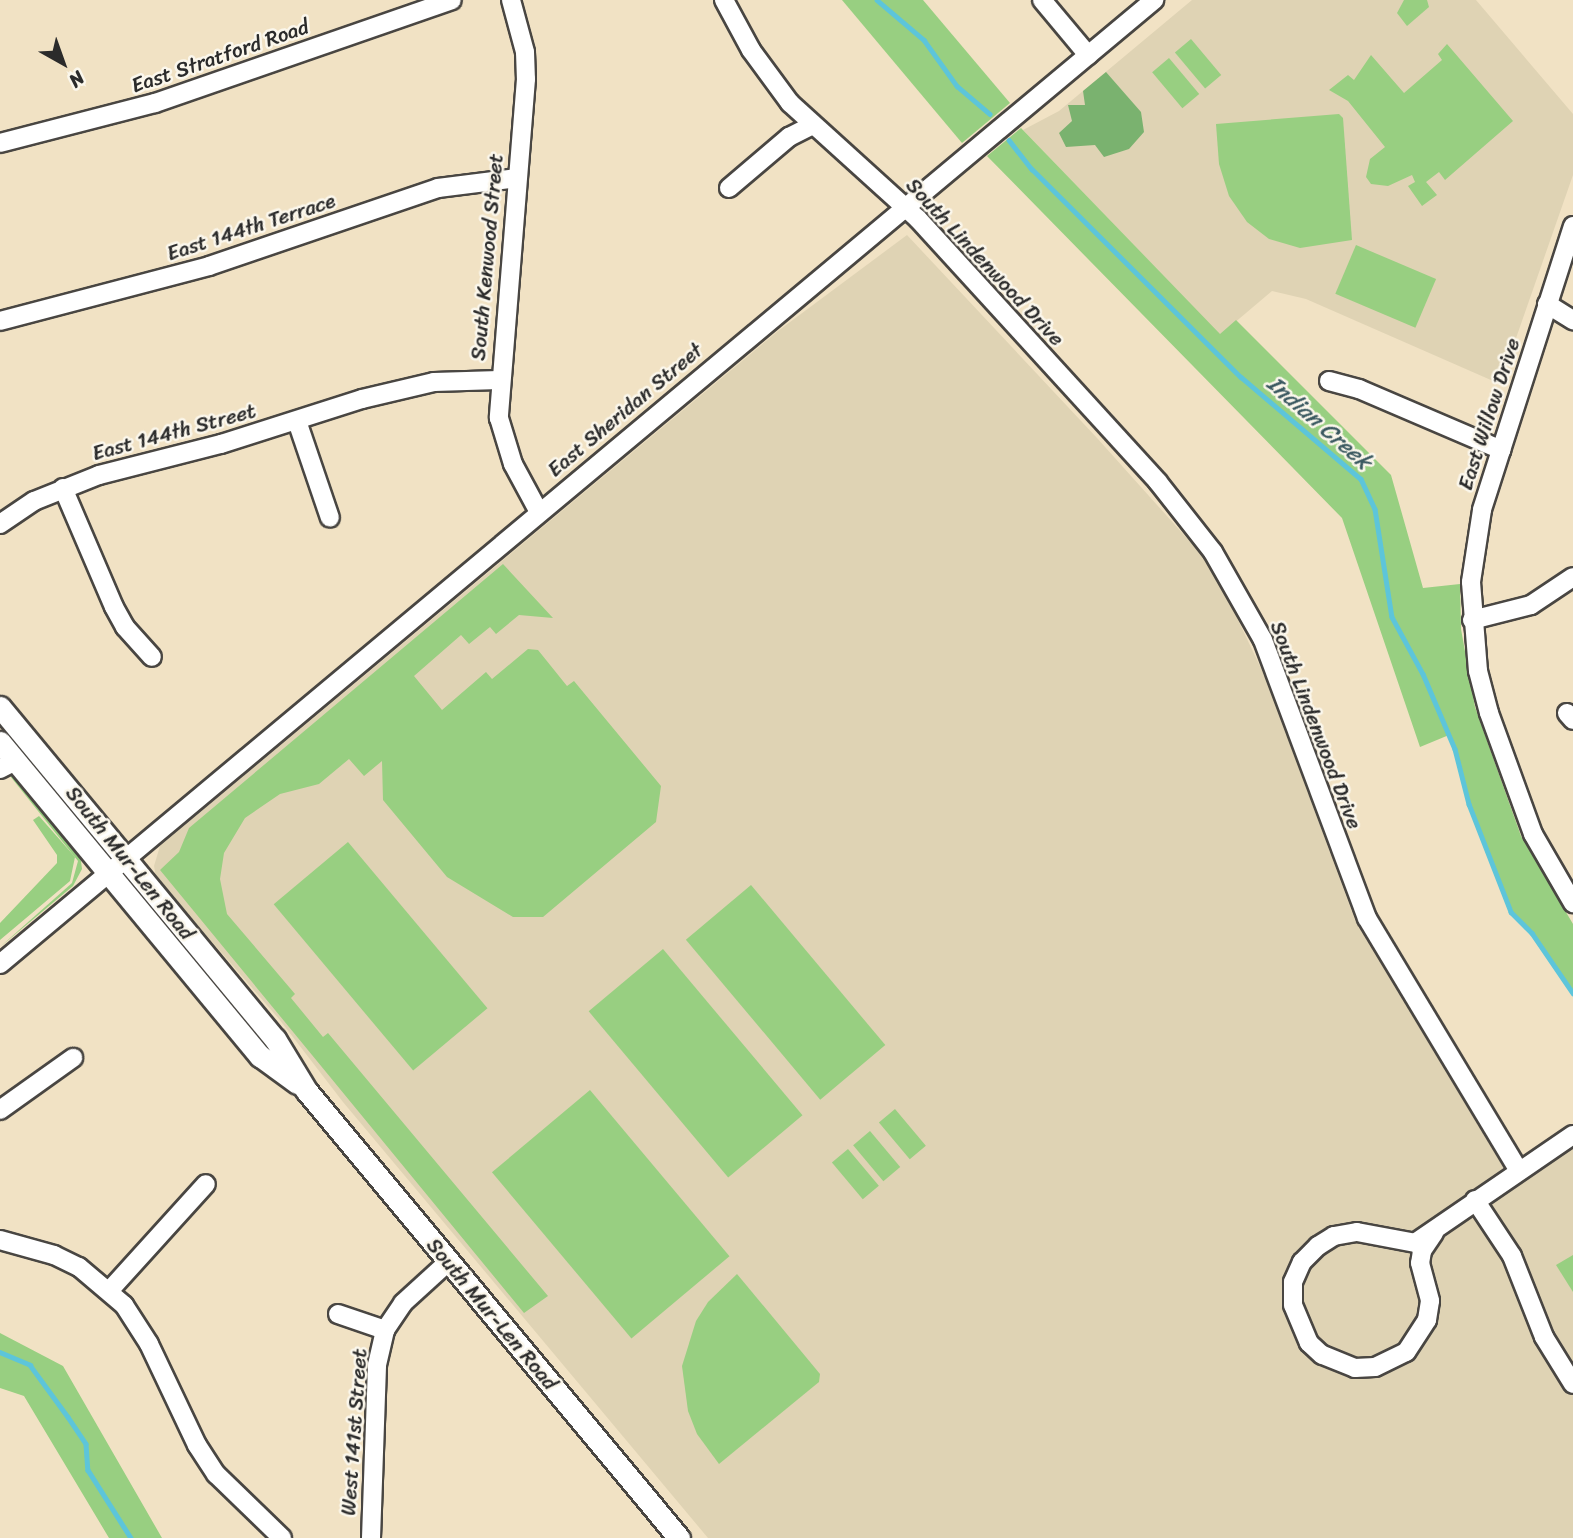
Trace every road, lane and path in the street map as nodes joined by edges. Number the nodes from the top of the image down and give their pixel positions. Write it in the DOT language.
graph roads {
  1 [pos="452,0"];
  2 [pos="511,0"];
  3 [pos="724,0"];
  4 [pos="1042,0"];
  5 [pos="1154,0"];
  6 [pos="1088,55"];
  7 [pos="811,126"];
  8 [pos="0,143"];
  9 [pos="517,178"];
  10 [pos="729,188"];
  11 [pos="905,206"];
  12 [pos="1573,226"];
  13 [pos="1548,304"];
  14 [pos="1573,320"];
  15 [pos="0,321"];
  16 [pos="499,380"];
  17 [pos="1329,382"];
  18 [pos="297,421"];
  19 [pos="1501,450"];
  20 [pos="63,488"];
  21 [pos="539,512"];
  22 [pos="330,517"];
  23 [pos="0,524"];
  24 [pos="1573,577"];
  25 [pos="1472,620"];
  26 [pos="152,657"];
  27 [pos="0,707"];
  28 [pos="0,742"];
  29 [pos="8,765"];
  30 [pos="127,858"];
  31 [pos="108,874"];
  32 [pos="1573,903"];
  33 [pos="0,964"];
  34 [pos="74,1058"];
  35 [pos="306,1090"];
  36 [pos="0,1110"];
  37 [pos="1573,1135"];
  38 [pos="1518,1169"];
  39 [pos="206,1184"];
  40 [pos="1475,1200"];
  41 [pos="1434,1233"];
  42 [pos="0,1240"];
  43 [pos="448,1262"];
  44 [pos="109,1291"];
  45 [pos="338,1314"];
  46 [pos="385,1330"];
  47 [pos="1573,1384"];
  48 [pos="282,1538"];
  49 [pos="371,1538"];
  50 [pos="679,1538"];
  1 -- 8 [label="street, East Stratford Road"];
  2 -- 9 [label="street, South Kenwood Street"];
  3 -- 7 [label="street, South Lindenwood Drive"];
  4 -- 6 [label="street"];
  5 -- 6 [label="street, East Sheridan Street"];
  6 -- 11 [label="street, East Sheridan Street"];
  7 -- 10 [label="street"];
  7 -- 11 [label="street, South Lindenwood Drive"];
  9 -- 15 [label="street, East 144th Terrace"];
  9 -- 16 [label="street, South Kenwood Street"];
  11 -- 21 [label="street, East Sheridan Street"];
  11 -- 38 [label="street, South Lindenwood Drive"];
  12 -- 13 [label="street, East Willow Drive"];
  13 -- 14 [label="street"];
  13 -- 19 [label="street, East Willow Drive"];
  16 -- 18 [label="street, East 144th Street"];
  16 -- 21 [label="street, South Kenwood Street"];
  17 -- 19 [label="street"];
  18 -- 20 [label="street, East 144th Street"];
  18 -- 22 [label="street"];
  19 -- 25 [label="street, East Willow Drive"];
  20 -- 23 [label="street, East 144th Street"];
  20 -- 26 [label="street"];
  21 -- 30 [label="street, East Sheridan Street"];
  24 -- 25 [label="street"];
  25 -- 32 [label="street, East Willow Drive"];
  27 -- 30 [label="main road, South Mur-Len Road"];
  28 -- 29 [label="main road, South Mur-Len Road"];
  29 -- 31 [label="main road, South Mur-Len Road"];
  30 -- 31 [label="street, East Sheridan Street"];
  30 -- 35 [label="main road, South Mur-Len Road"];
  31 -- 33 [label="street, East Sheridan Street"];
  31 -- 35 [label="main road, South Mur-Len Road"];
  34 -- 36 [label="street"];
  35 -- 43 [label="main road, South Mur-Len Road"];
  37 -- 38 [label="street"];
  38 -- 40 [label="street"];
  39 -- 44 [label="street"];
  40 -- 41 [label="street"];
  40 -- 47 [label="street"];
  41 -- 41 [label="street"];
  42 -- 44 [label="street"];
  43 -- 46 [label="street, West 141st Street"];
  43 -- 50 [label="main road, South Mur-Len Road"];
  44 -- 48 [label="street"];
  45 -- 46 [label="street, West 141st Street"];
  46 -- 49 [label="street, West 141st Street"];
}
